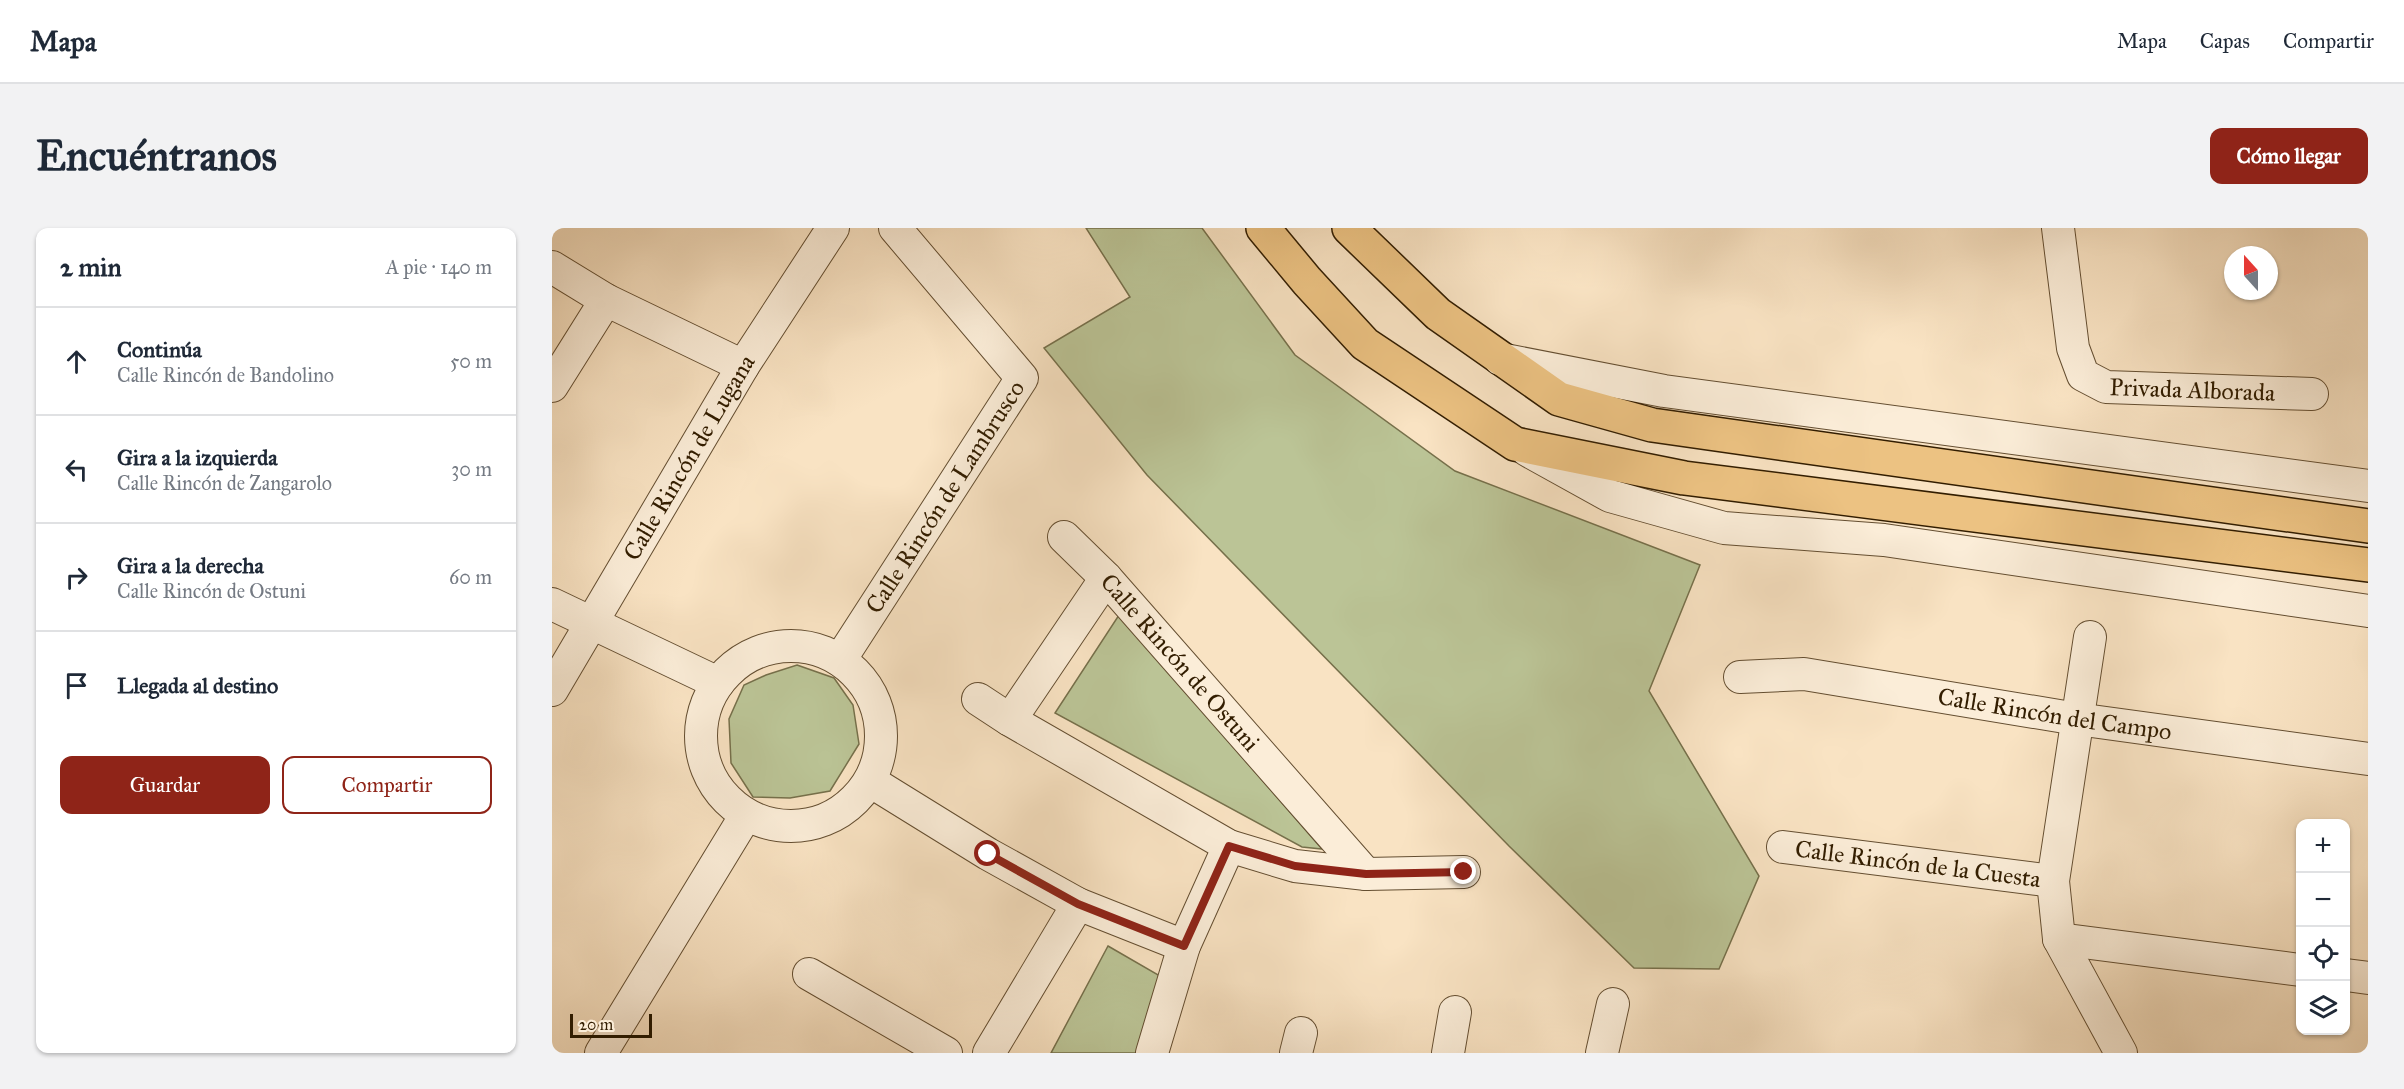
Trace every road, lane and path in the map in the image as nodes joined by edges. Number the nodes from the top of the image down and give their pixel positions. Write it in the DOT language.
graph roads {
  1 [pos="833,228"];
  2 [pos="895,228"];
  3 [pos="1263,228"];
  4 [pos="1349,228"];
  5 [pos="2058,228"];
  6 [pos="552,267"];
  7 [pos="606,300"];
  8 [pos="1500,359"];
  9 [pos="743,366"];
  10 [pos="552,386"];
  11 [pos="2312,394"];
  12 [pos="1515,444"];
  13 [pos="2368,486"];
  14 [pos="2368,526"];
  15 [pos="1064,537"];
  16 [pos="2368,565"];
  17 [pos="1106,578"];
  18 [pos="552,604"];
  19 [pos="2368,611"];
  20 [pos="590,623"];
  21 [pos="2090,637"];
  22 [pos="840,660"];
  23 [pos="1740,677"];
  24 [pos="718,682"];
  25 [pos="552,690"];
  26 [pos="978,699"];
  27 [pos="2077,719"];
  28 [pos="1010,720"];
  29 [pos="2368,759"];
  30 [pos="870,781"];
  31 [pos="746,815"];
  32 [pos="1229,846"];
  33 [pos="1783,847"];
  34 [pos="1464,872"];
  35 [pos="1366,874"];
  36 [pos="2054,881"];
  37 [pos="1078,904"];
  38 [pos="2059,939"];
  39 [pos="1184,946"];
  40 [pos="2296,969"];
  41 [pos="809,974"];
  42 [pos="2350,976"];
  43 [pos="2368,978"];
  44 [pos="1613,1004"];
  45 [pos="1455,1012"];
  46 [pos="601,1053"];
  47 [pos="946,1053"];
  48 [pos="989,1053"];
  49 [pos="1152,1053"];
  50 [pos="1448,1053"];
  51 [pos="1602,1053"];
  52 [pos="2121,1053"];
  1 -- 9 [label="street, Calle Rincón de Lugana"];
  2 -- 22 [label="street, Calle Rincón de Lambrusco"];
  3 -- 12 [label="main road"];
  4 -- 8 [label="main road"];
  5 -- 11 [label="street, Privada Alborada"];
  6 -- 7 [label="street"];
  7 -- 9 [label="street"];
  7 -- 10 [label="street"];
  8 -- 13 [label="street"];
  8 -- 14 [label="main road"];
  9 -- 20 [label="street, Calle Rincón de Lugana"];
  12 -- 16 [label="main road"];
  12 -- 19 [label="street"];
  15 -- 17 [label="street"];
  17 -- 28 [label="street, Calle Rincón de Ostuni"];
  17 -- 35 [label="street, Calle Rincón de Ostuni"];
  18 -- 20 [label="street"];
  20 -- 24 [label="street"];
  20 -- 25 [label="street, Calle Rincón de Lugana"];
  21 -- 27 [label="street"];
  22 -- 24 [label="street"];
  22 -- 30 [label="street"];
  23 -- 27 [label="street, Calle Rincón del Campo"];
  24 -- 31 [label="street"];
  26 -- 28 [label="street"];
  27 -- 29 [label="street, Calle Rincón del Campo"];
  27 -- 36 [label="street"];
  28 -- 32 [label="street"];
  30 -- 31 [label="street"];
  30 -- 37 [label="street"];
  31 -- 46 [label="street"];
  32 -- 35 [label="street"];
  32 -- 39 [label="street"];
  33 -- 36 [label="street, Calle Rincón de la Cuesta"];
  34 -- 35 [label="street"];
  36 -- 38 [label="street"];
  37 -- 39 [label="street"];
  37 -- 48 [label="street"];
  38 -- 40 [label="street"];
  38 -- 52 [label="street"];
  39 -- 49 [label="street"];
  41 -- 47 [label="street"];
  42 -- 43 [label="street"];
  44 -- 51 [label="street"];
  45 -- 50 [label="street"];
}
